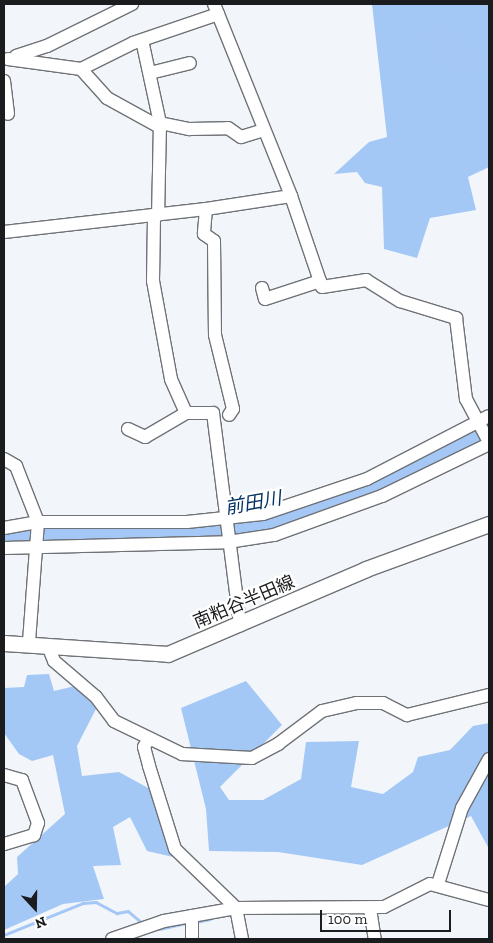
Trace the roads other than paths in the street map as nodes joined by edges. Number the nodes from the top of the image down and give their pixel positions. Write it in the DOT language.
graph roads {
  1 [pos="132,4"];
  2 [pos="216,9"];
  3 [pos="142,40"];
  4 [pos="6,59"];
  5 [pos="190,63"];
  6 [pos="81,69"];
  7 [pos="150,73"];
  8 [pos="4,80"];
  9 [pos="8,114"];
  10 [pos="159,124"];
  11 [pos="264,130"];
  12 [pos="291,196"];
  13 [pos="206,209"];
  14 [pos="156,215"];
  15 [pos="4,232"];
  16 [pos="320,281"];
  17 [pos="262,288"];
  18 [pos="186,413"];
  19 [pos="214,413"];
  20 [pos="489,416"];
  21 [pos="477,421"];
  22 [pos="128,429"];
  23 [pos="489,443"];
  24 [pos="4,459"];
  25 [pos="226,519"];
  26 [pos="38,524"];
  27 [pos="489,524"];
  28 [pos="4,528"];
  29 [pos="228,540"];
  30 [pos="4,548"];
  31 [pos="38,548"];
  32 [pos="240,625"];
  33 [pos="4,643"];
  34 [pos="29,643"];
  35 [pos="48,646"];
  36 [pos="489,695"];
  37 [pos="148,740"];
  38 [pos="489,759"];
  39 [pos="4,775"];
  40 [pos="4,844"];
  41 [pos="438,884"];
  42 [pos="489,900"];
  43 [pos="236,908"];
  44 [pos="370,909"];
  45 [pos="192,916"];
  46 [pos="112,939"];
  47 [pos="192,939"];
  48 [pos="242,939"];
  49 [pos="375,939"];
  1 -- 4 [label="street"];
  2 -- 3 [label="street"];
  2 -- 11 [label="street"];
  3 -- 6 [label="street"];
  3 -- 7 [label="street"];
  4 -- 6 [label="street"];
  5 -- 7 [label="street"];
  6 -- 10 [label="street"];
  7 -- 10 [label="street"];
  8 -- 9 [label="street"];
  10 -- 11 [label="street"];
  10 -- 14 [label="street"];
  11 -- 12 [label="street"];
  12 -- 13 [label="street"];
  12 -- 16 [label="street"];
  13 -- 14 [label="street"];
  13 -- 19 [label="street"];
  14 -- 15 [label="street"];
  14 -- 18 [label="street"];
  16 -- 17 [label="street"];
  16 -- 21 [label="street"];
  18 -- 19 [label="street"];
  18 -- 22 [label="street"];
  19 -- 25 [label="street"];
  20 -- 21 [label="street"];
  21 -- 23 [label="street"];
  21 -- 25 [label="street"];
  23 -- 29 [label="street"];
  24 -- 26 [label="street"];
  25 -- 26 [label="street"];
  25 -- 29 [label="street"];
  26 -- 28 [label="street"];
  26 -- 31 [label="street"];
  27 -- 32 [label="main road, 南粕谷半田線"];
  29 -- 31 [label="street"];
  29 -- 32 [label="street"];
  30 -- 31 [label="street"];
  31 -- 34 [label="street"];
  32 -- 35 [label="main road, 南粕谷半田線"];
  33 -- 34 [label="main road, 南粕谷半田線"];
  34 -- 35 [label="main road, 南粕谷半田線"];
  35 -- 37 [label="street"];
  36 -- 37 [label="street"];
  37 -- 43 [label="street"];
  38 -- 41 [label="street"];
  39 -- 40 [label="street"];
  41 -- 42 [label="street"];
  41 -- 44 [label="street"];
  43 -- 44 [label="street"];
  43 -- 45 [label="street"];
  43 -- 48 [label="street"];
  44 -- 49 [label="street"];
  45 -- 46 [label="street"];
  45 -- 47 [label="street"];
}
